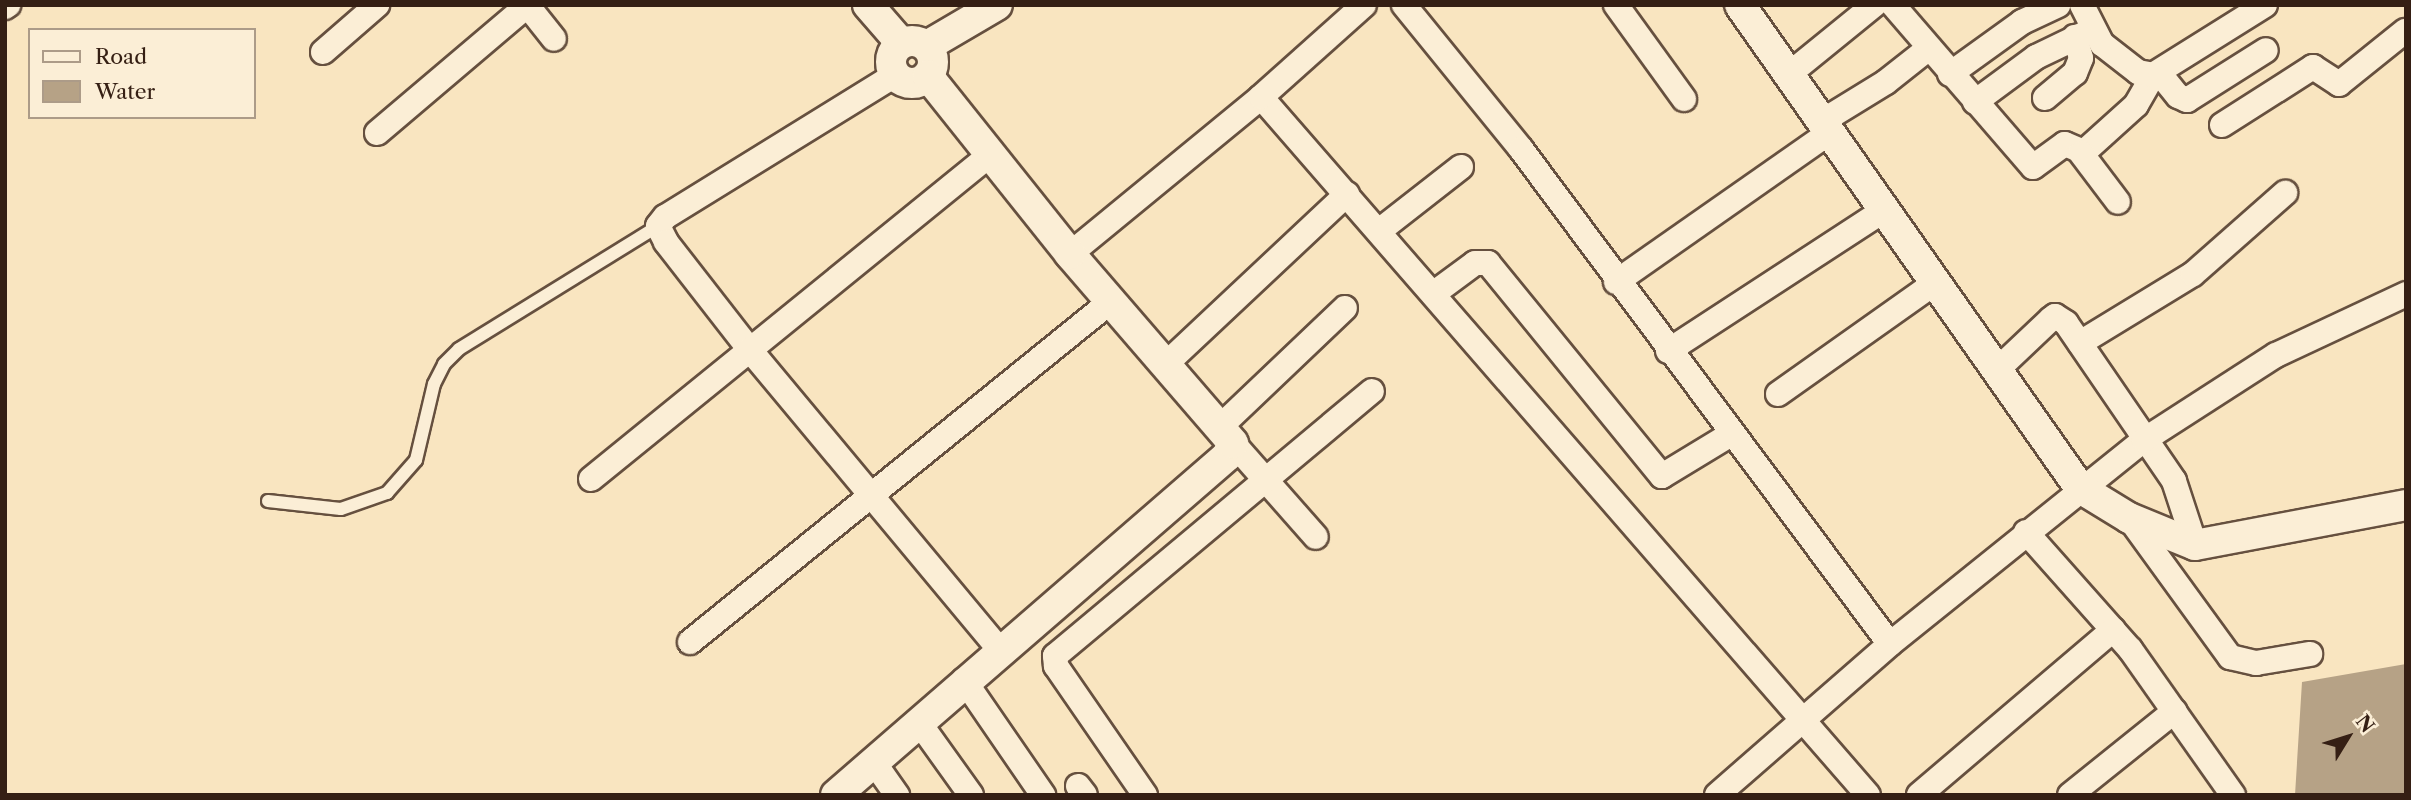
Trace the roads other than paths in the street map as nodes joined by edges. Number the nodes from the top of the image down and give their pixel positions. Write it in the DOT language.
graph roads {
  1 [pos="377,5"];
  2 [pos="528,5"];
  3 [pos="868,5"];
  4 [pos="997,5"];
  5 [pos="1364,5"];
  6 [pos="1404,5"];
  7 [pos="1616,5"];
  8 [pos="1740,5"];
  9 [pos="1874,5"];
  10 [pos="1893,5"];
  11 [pos="2059,5"];
  12 [pos="2082,5"];
  13 [pos="2260,9"];
  14 [pos="2405,31"];
  15 [pos="2084,33"];
  16 [pos="554,39"];
  17 [pos="914,45"];
  18 [pos="1929,48"];
  19 [pos="2266,50"];
  20 [pos="324,52"];
  21 [pos="1951,74"];
  22 [pos="2156,74"];
  23 [pos="895,75"];
  24 [pos="1788,75"];
  25 [pos="928,76"];
  26 [pos="2278,89"];
  27 [pos="1261,97"];
  28 [pos="2045,98"];
  29 [pos="1684,99"];
  30 [pos="1975,102"];
  31 [pos="2222,125"];
  32 [pos="1825,127"];
  33 [pos="377,133"];
  34 [pos="2081,153"];
  35 [pos="991,154"];
  36 [pos="1461,167"];
  37 [pos="2285,193"];
  38 [pos="1347,194"];
  39 [pos="2118,202"];
  40 [pos="1884,210"];
  41 [pos="658,226"];
  42 [pos="1379,231"];
  43 [pos="1070,254"];
  44 [pos="1616,282"];
  45 [pos="1935,283"];
  46 [pos="1433,294"];
  47 [pos="2406,294"];
  48 [pos="1110,302"];
  49 [pos="1345,308"];
  50 [pos="2080,343"];
  51 [pos="750,350"];
  52 [pos="1668,351"];
  53 [pos="1167,363"];
  54 [pos="1997,370"];
  55 [pos="1372,391"];
  56 [pos="1778,394"];
  57 [pos="1227,434"];
  58 [pos="1731,434"];
  59 [pos="2144,440"];
  60 [pos="591,479"];
  61 [pos="1268,480"];
  62 [pos="2080,488"];
  63 [pos="872,497"];
  64 [pos="268,501"];
  65 [pos="2406,505"];
  66 [pos="2129,519"];
  67 [pos="2026,532"];
  68 [pos="1316,537"];
  69 [pos="2195,545"];
  70 [pos="2113,630"];
  71 [pos="690,642"];
  72 [pos="1889,644"];
  73 [pos="999,649"];
  74 [pos="2310,654"];
  75 [pos="964,680"];
  76 [pos="2175,711"];
  77 [pos="918,721"];
  78 [pos="1803,722"];
  79 [pos="873,761"];
  80 [pos="2076,792"];
  81 [pos="836,795"];
  82 [pos="897,795"];
  83 [pos="971,795"];
  84 [pos="1043,795"];
  85 [pos="1145,795"];
  86 [pos="1717,795"];
  87 [pos="1868,795"];
  88 [pos="1919,795"];
  89 [pos="2233,795"];
  1 -- 20 [label="street"];
  2 -- 16 [label="street"];
  2 -- 33 [label="street"];
  3 -- 17 [label="street"];
  4 -- 17 [label="street"];
  5 -- 27 [label="street"];
  6 -- 44 [label="street"];
  7 -- 29 [label="street"];
  8 -- 24 [label="street"];
  9 -- 24 [label="street"];
  10 -- 18 [label="street"];
  11 -- 21 [label="street"];
  12 -- 15 [label="street"];
  13 -- 19 [label="street"];
  13 -- 22 [label="street"];
  14 -- 26 [label="street"];
  15 -- 22 [label="street"];
  15 -- 28 [label="street"];
  15 -- 30 [label="street"];
  17 -- 23 [label="street"];
  17 -- 25 [label="street"];
  18 -- 21 [label="street"];
  18 -- 32 [label="street"];
  19 -- 22 [label="street"];
  19 -- 26 [label="street"];
  21 -- 30 [label="street"];
  22 -- 34 [label="street"];
  23 -- 25 [label="street"];
  23 -- 41 [label="street"];
  24 -- 32 [label="street"];
  25 -- 35 [label="street"];
  26 -- 31 [label="street"];
  27 -- 38 [label="street"];
  27 -- 43 [label="street"];
  30 -- 34 [label="street"];
  32 -- 40 [label="street"];
  32 -- 44 [label="street"];
  34 -- 39 [label="street"];
  35 -- 43 [label="street"];
  35 -- 51 [label="street"];
  36 -- 42 [label="street"];
  37 -- 50 [label="street"];
  38 -- 42 [label="street"];
  38 -- 53 [label="street"];
  40 -- 45 [label="street"];
  40 -- 52 [label="street"];
  41 -- 51 [label="street"];
  41 -- 64 [label="lane"];
  42 -- 46 [label="street"];
  43 -- 48 [label="street"];
  44 -- 52 [label="street"];
  45 -- 54 [label="street"];
  45 -- 56 [label="street"];
  46 -- 58 [label="street"];
  46 -- 78 [label="street"];
  47 -- 59 [label="street"];
  48 -- 53 [label="street"];
  48 -- 63 [label="street"];
  49 -- 57 [label="street"];
  50 -- 54 [label="street"];
  50 -- 59 [label="street"];
  51 -- 60 [label="street"];
  51 -- 63 [label="street"];
  52 -- 58 [label="street"];
  53 -- 57 [label="street"];
  54 -- 62 [label="street"];
  55 -- 61 [label="street"];
  57 -- 61 [label="street"];
  57 -- 73 [label="street"];
  58 -- 72 [label="street"];
  59 -- 62 [label="street"];
  59 -- 69 [label="street"];
  61 -- 68 [label="street"];
  61 -- 85 [label="street"];
  62 -- 66 [label="street"];
  62 -- 67 [label="street"];
  63 -- 71 [label="street"];
  63 -- 73 [label="street"];
  65 -- 69 [label="street"];
  66 -- 69 [label="street"];
  66 -- 74 [label="street"];
  67 -- 70 [label="street"];
  67 -- 72 [label="street"];
  70 -- 76 [label="street"];
  70 -- 88 [label="street"];
  72 -- 78 [label="street"];
  73 -- 75 [label="street"];
  75 -- 77 [label="street"];
  75 -- 84 [label="street"];
  76 -- 80 [label="street"];
  76 -- 89 [label="street"];
  77 -- 79 [label="street"];
  77 -- 83 [label="street"];
  78 -- 86 [label="street"];
  78 -- 87 [label="street"];
  79 -- 81 [label="street"];
  79 -- 82 [label="street"];
}
